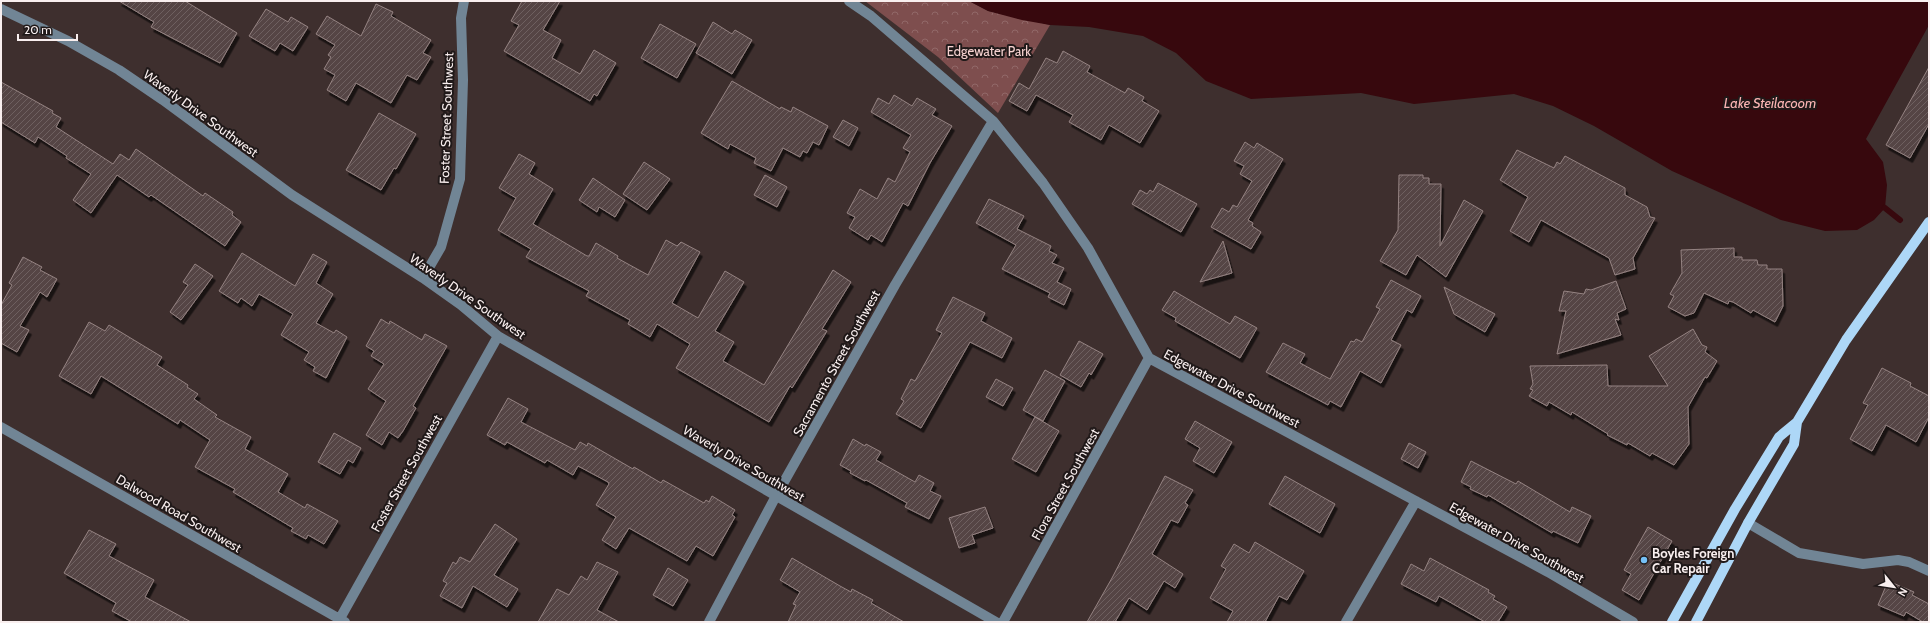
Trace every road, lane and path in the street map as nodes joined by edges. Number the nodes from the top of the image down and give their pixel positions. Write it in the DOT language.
graph roads {
  1 [pos="464,1"];
  2 [pos="848,1"];
  3 [pos="1,8"];
  4 [pos="993,121"];
  5 [pos="1929,222"];
  6 [pos="423,278"];
  7 [pos="498,336"];
  8 [pos="1149,358"];
  9 [pos="1797,422"];
  10 [pos="1,427"];
  11 [pos="776,496"];
  12 [pos="1416,501"];
  13 [pos="1748,522"];
  14 [pos="1929,571"];
  15 [pos="341,621"];
  16 [pos="708,622"];
  17 [pos="996,622"];
  18 [pos="1003,622"];
  19 [pos="1346,622"];
  20 [pos="1633,622"];
  21 [pos="1672,622"];
  22 [pos="1696,622"];
  1 -- 6 [label="street, Foster Street Southwest"];
  2 -- 4 [label="street, Edgewater Drive Southwest"];
  3 -- 6 [label="street, Waverly Drive Southwest"];
  4 -- 8 [label="street, Edgewater Drive Southwest"];
  4 -- 11 [label="street, Sacramento Street Southwest"];
  5 -- 9 [label="main road"];
  6 -- 7 [label="street, Waverly Drive Southwest"];
  7 -- 11 [label="street, Waverly Drive Southwest"];
  7 -- 15 [label="street, Foster Street Southwest"];
  8 -- 12 [label="street, Edgewater Drive Southwest"];
  8 -- 18 [label="street, Flora Street Southwest"];
  9 -- 13 [label="main road"];
  9 -- 21 [label="main road"];
  10 -- 15 [label="street, Dalwood Road Southwest"];
  11 -- 16 [label="street, Sacramento Street Southwest"];
  11 -- 17 [label="street, Waverly Drive Southwest"];
  12 -- 19 [label="street"];
  12 -- 20 [label="street, Edgewater Drive Southwest"];
  13 -- 14 [label="street"];
  13 -- 22 [label="main road"];
}
